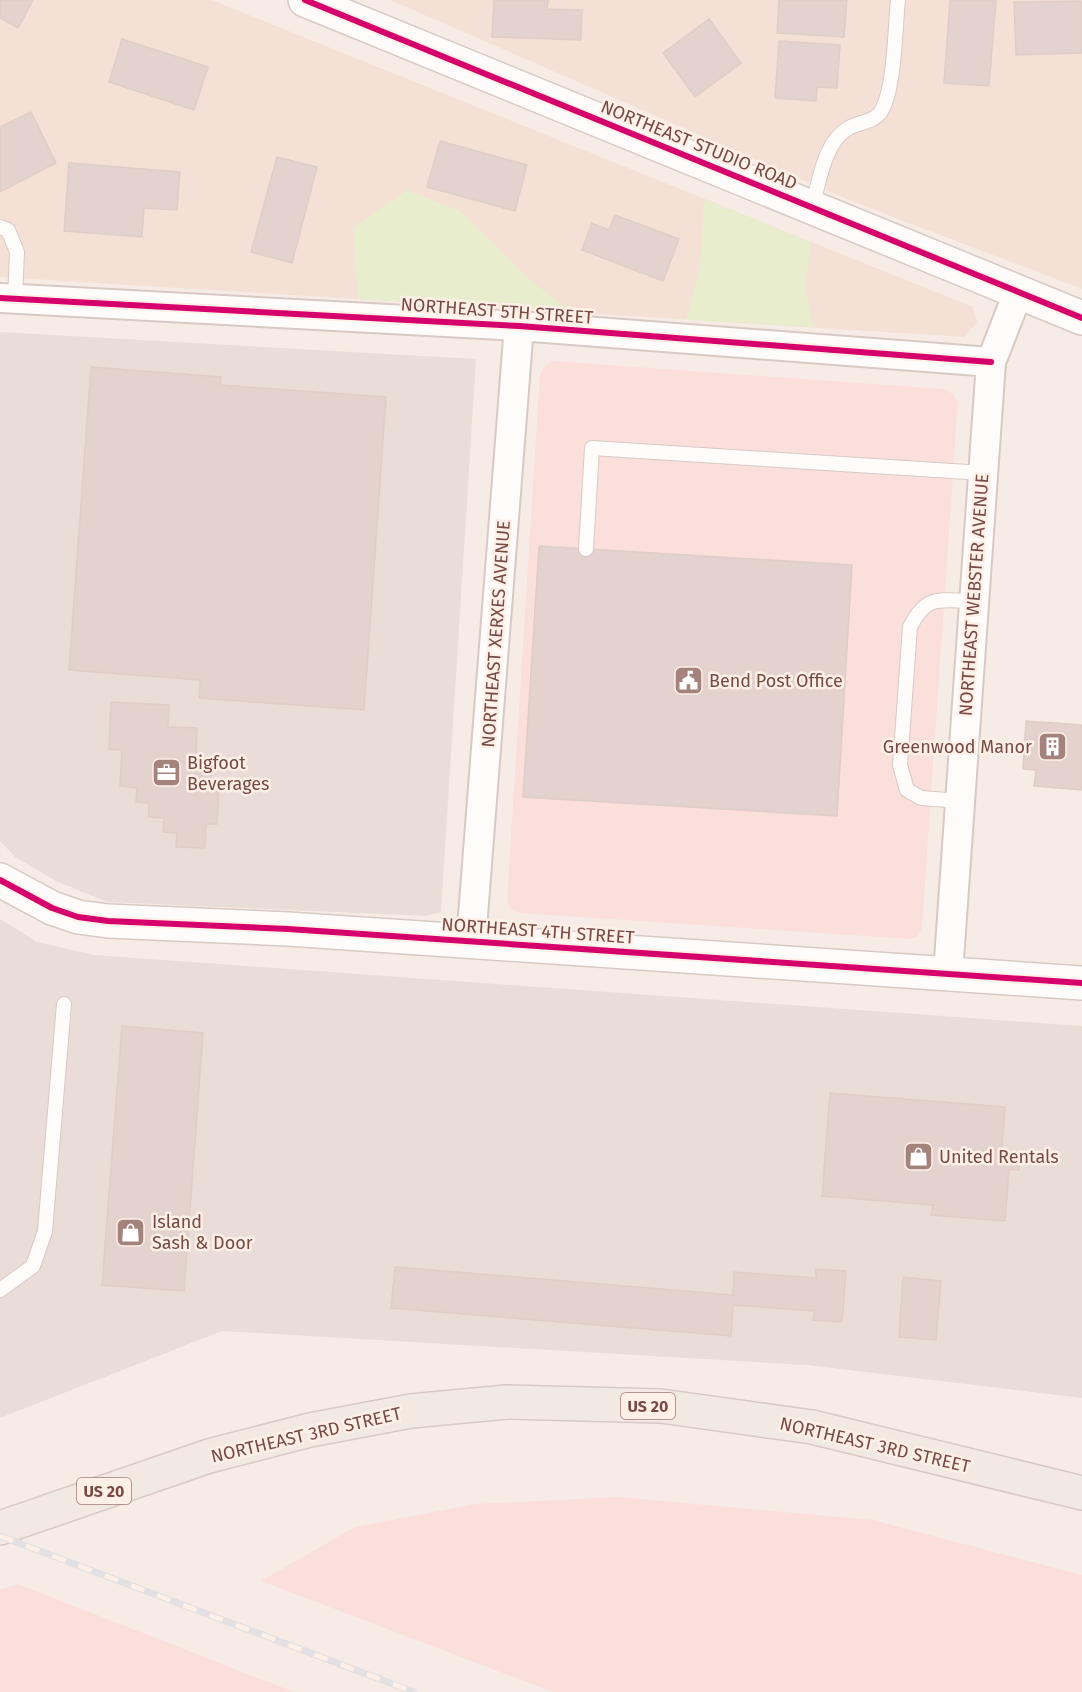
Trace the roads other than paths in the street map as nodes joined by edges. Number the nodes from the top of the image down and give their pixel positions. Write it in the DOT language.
graph roads {
  1 [pos="305,0"];
  2 [pos="897,0"];
  3 [pos="812,207"];
  4 [pos="0,227"];
  5 [pos="1018,293"];
  6 [pos="8,299"];
  7 [pos="1082,318"];
  8 [pos="519,326"];
  9 [pos="991,362"];
  10 [pos="983,473"];
  11 [pos="586,549"];
  12 [pos="974,601"];
  13 [pos="960,801"];
  14 [pos="0,880"];
  15 [pos="471,941"];
  16 [pos="948,974"];
  17 [pos="1082,983"];
  18 [pos="64,1004"];
  19 [pos="0,1290"];
  20 [pos="1082,1493"];
  21 [pos="0,1528"];
  1 -- 3 [label="street, NORTHEAST STUDIO ROAD"];
  2 -- 3 [label="lane"];
  3 -- 5 [label="street, NORTHEAST STUDIO ROAD"];
  4 -- 6 [label="lane"];
  5 -- 7 [label="street, NORTHEAST STUDIO ROAD"];
  5 -- 9 [label="street, NORTHEAST WEBSTER AVENUE"];
  6 -- 8 [label="street, NORTHEAST 5TH STREET"];
  8 -- 9 [label="street, NORTHEAST 5TH STREET"];
  8 -- 15 [label="street, NORTHEAST XERXES AVENUE"];
  9 -- 10 [label="street, NORTHEAST WEBSTER AVENUE"];
  10 -- 11 [label="lane"];
  10 -- 12 [label="street, NORTHEAST WEBSTER AVENUE"];
  12 -- 13 [label="street, NORTHEAST WEBSTER AVENUE"];
  12 -- 13 [label="lane"];
  13 -- 16 [label="street, NORTHEAST WEBSTER AVENUE"];
  14 -- 15 [label="street, NORTHEAST 4TH STREET"];
  15 -- 16 [label="street, NORTHEAST 4TH STREET"];
  16 -- 17 [label="street, NORTHEAST 4TH STREET"];
  18 -- 19 [label="lane"];
  20 -- 21 [label="main road, NORTHEAST 3RD STREET / US 20"];
}
